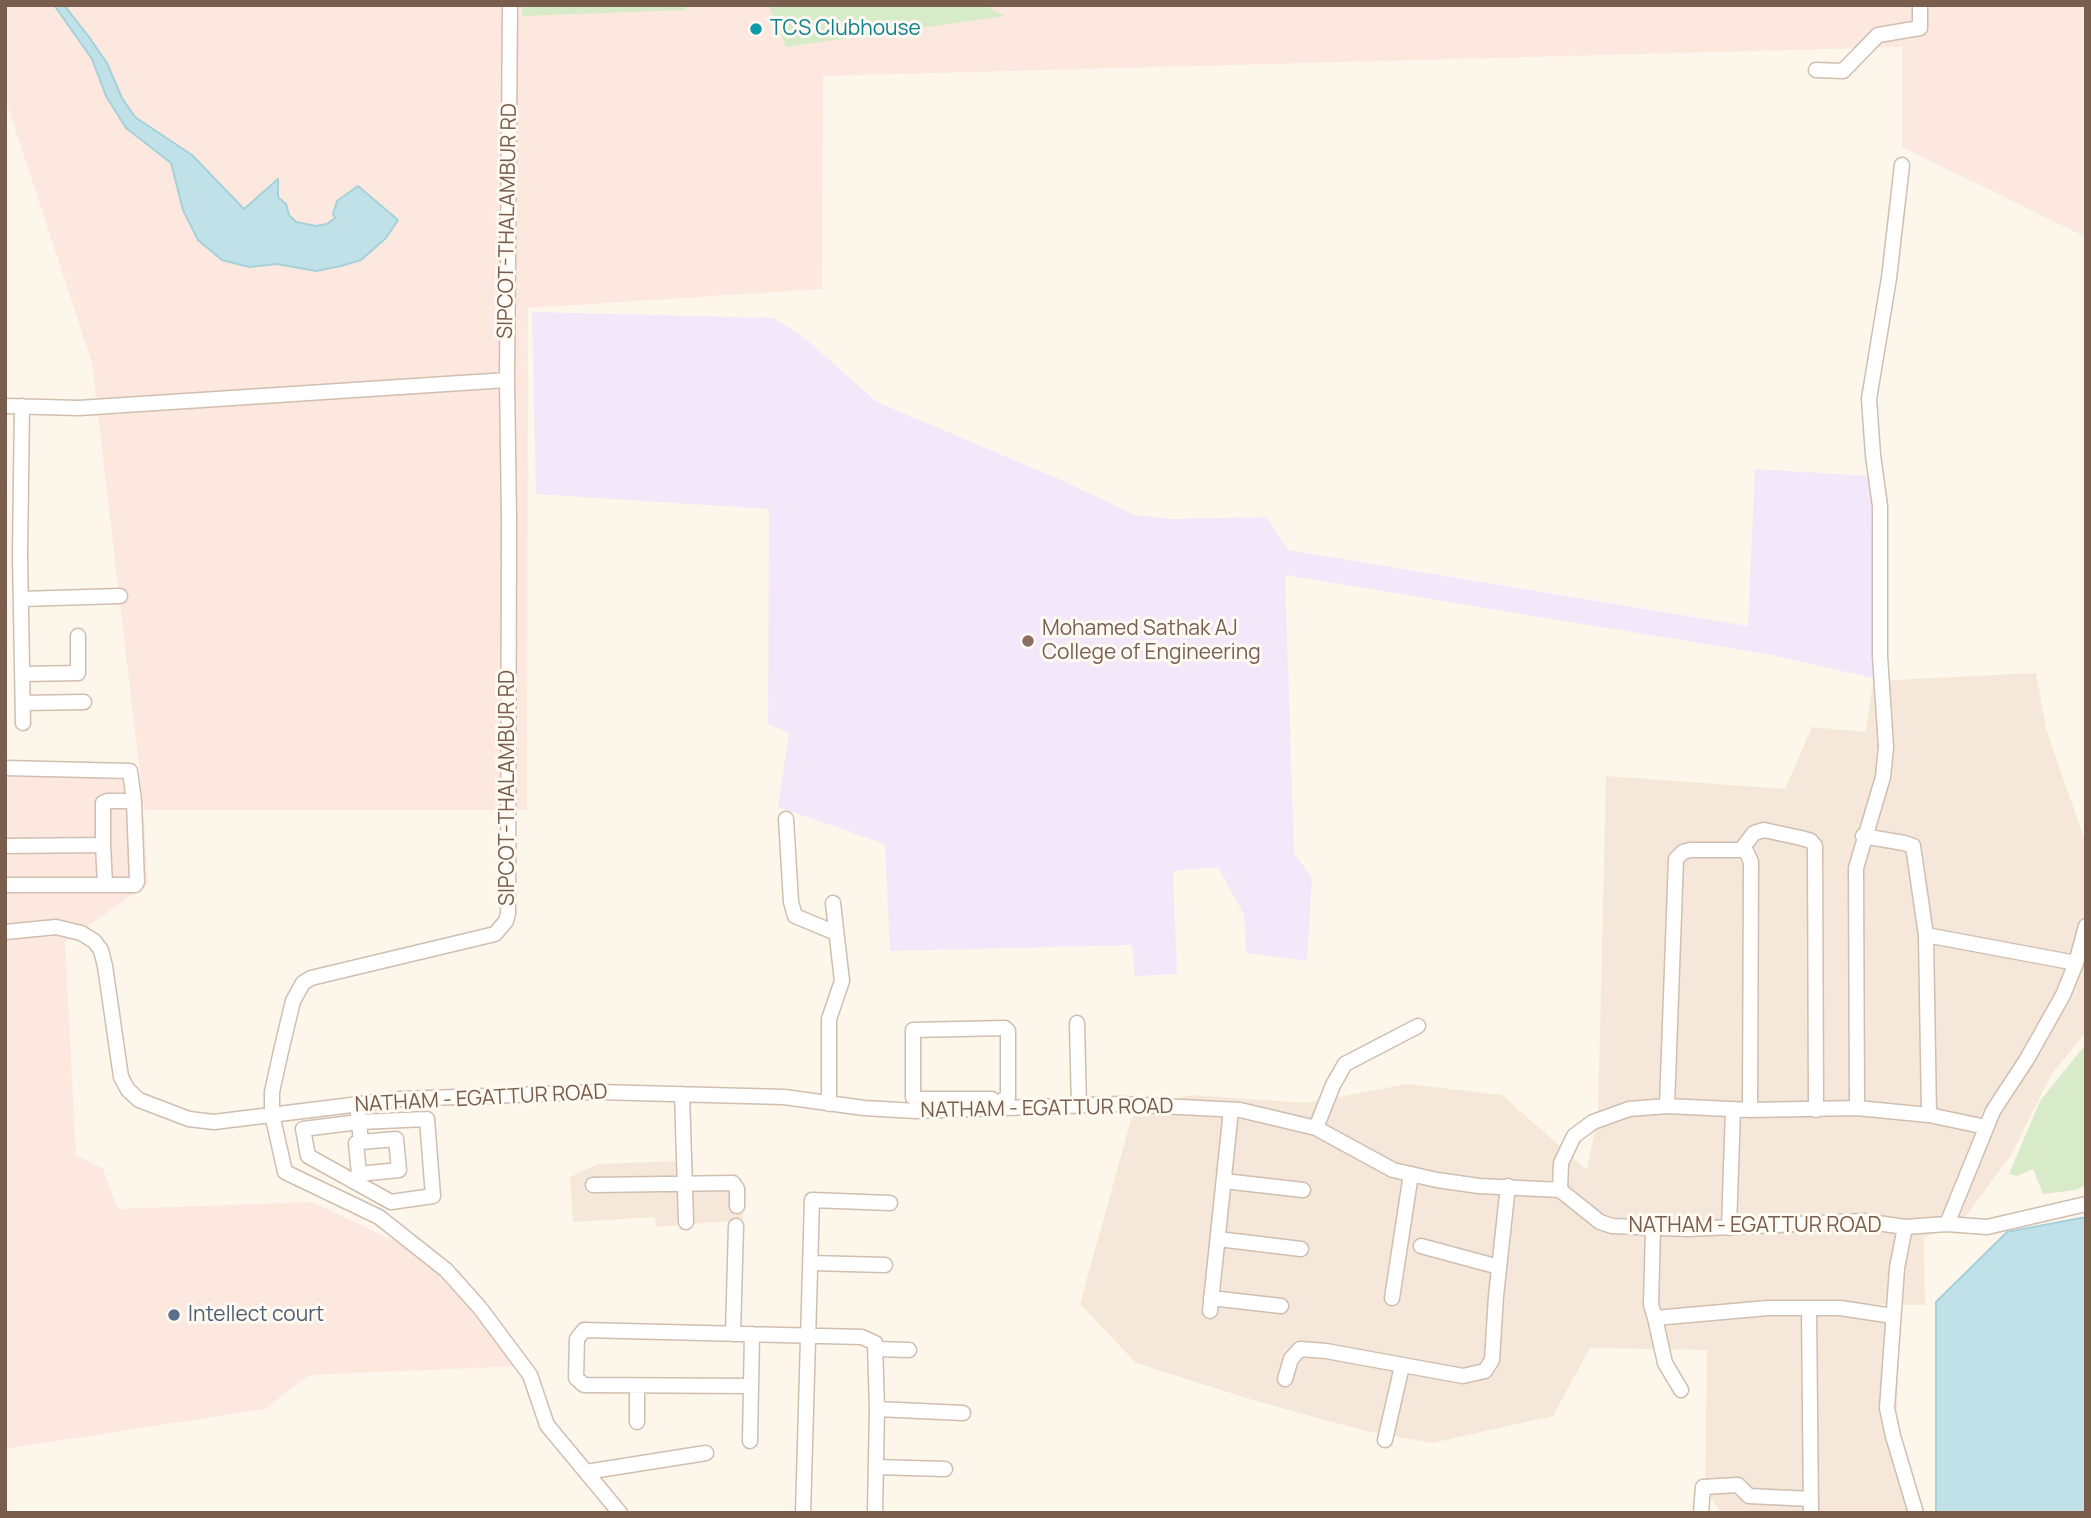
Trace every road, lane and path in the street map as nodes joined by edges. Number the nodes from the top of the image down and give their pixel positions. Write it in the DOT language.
graph roads {
  1 [pos="510,5"];
  2 [pos="1920,5"];
  3 [pos="1816,70"];
  4 [pos="1902,165"];
  5 [pos="507,380"];
  6 [pos="5,406"];
  7 [pos="22,406"];
  8 [pos="120,596"];
  9 [pos="21,599"];
  10 [pos="78,636"];
  11 [pos="23,674"];
  12 [pos="84,702"];
  13 [pos="23,703"];
  14 [pos="23,723"];
  15 [pos="5,768"];
  16 [pos="134,801"];
  17 [pos="786,819"];
  18 [pos="1863,836"];
  19 [pos="103,845"];
  20 [pos="5,846"];
  21 [pos="1741,849"];
  22 [pos="105,884"];
  23 [pos="5,885"];
  24 [pos="833,903"];
  25 [pos="2086,926"];
  26 [pos="5,932"];
  27 [pos="836,933"];
  28 [pos="1926,935"];
  29 [pos="2076,963"];
  30 [pos="1077,1023"];
  31 [pos="1418,1026"];
  32 [pos="682,1094"];
  33 [pos="1002,1103"];
  34 [pos="357,1104"];
  35 [pos="829,1104"];
  36 [pos="916,1105"];
  37 [pos="1079,1106"];
  38 [pos="1667,1106"];
  39 [pos="1857,1108"];
  40 [pos="1231,1110"];
  41 [pos="1732,1110"];
  42 [pos="1751,1110"];
  43 [pos="1816,1110"];
  44 [pos="272,1114"];
  45 [pos="1929,1115"];
  46 [pos="359,1122"];
  47 [pos="1986,1127"];
  48 [pos="1316,1128"];
  49 [pos="361,1142"];
  50 [pos="1411,1174"];
  51 [pos="1224,1181"];
  52 [pos="685,1184"];
  53 [pos="593,1185"];
  54 [pos="1508,1186"];
  55 [pos="1303,1190"];
  56 [pos="1560,1190"];
  57 [pos="890,1203"];
  58 [pos="2086,1204"];
  59 [pos="737,1206"];
  60 [pos="686,1222"];
  61 [pos="1947,1224"];
  62 [pos="736,1226"];
  63 [pos="1905,1227"];
  64 [pos="1729,1228"];
  65 [pos="1653,1229"];
  66 [pos="1218,1239"];
  67 [pos="1421,1246"];
  68 [pos="1301,1249"];
  69 [pos="811,1263"];
  70 [pos="885,1265"];
  71 [pos="1500,1267"];
  72 [pos="1392,1298"];
  73 [pos="1281,1306"];
  74 [pos="1809,1308"];
  75 [pos="1893,1316"];
  76 [pos="1655,1318"];
  77 [pos="733,1334"];
  78 [pos="752,1334"];
  79 [pos="808,1335"];
  80 [pos="876,1349"];
  81 [pos="909,1350"];
  82 [pos="1402,1366"];
  83 [pos="1285,1379"];
  84 [pos="637,1386"];
  85 [pos="751,1386"];
  86 [pos="1681,1390"];
  87 [pos="877,1409"];
  88 [pos="963,1413"];
  89 [pos="637,1422"];
  90 [pos="1385,1440"];
  91 [pos="750,1441"];
  92 [pos="706,1453"];
  93 [pos="876,1467"];
  94 [pos="945,1469"];
  95 [pos="586,1472"];
  96 [pos="1811,1506"];
  97 [pos="620,1513"];
  98 [pos="803,1513"];
  99 [pos="874,1513"];
  100 [pos="1702,1513"];
  101 [pos="1916,1513"];
  1 -- 5 [label="street, SIPCOT-THALAMBUR RD"];
  2 -- 3 [label="street"];
  4 -- 18 [label="street"];
  5 -- 7 [label="street"];
  5 -- 44 [label="street, SIPCOT-THALAMBUR RD"];
  6 -- 7 [label="street"];
  7 -- 9 [label="street"];
  8 -- 9 [label="street"];
  9 -- 11 [label="street"];
  10 -- 11 [label="street"];
  11 -- 13 [label="street"];
  12 -- 13 [label="street"];
  13 -- 14 [label="street"];
  15 -- 16 [label="street"];
  16 -- 19 [label="street"];
  16 -- 22 [label="street"];
  17 -- 27 [label="street"];
  18 -- 28 [label="street"];
  18 -- 39 [label="street"];
  19 -- 20 [label="street"];
  19 -- 22 [label="street"];
  21 -- 38 [label="street"];
  21 -- 42 [label="street"];
  21 -- 43 [label="street"];
  22 -- 23 [label="street"];
  24 -- 27 [label="street"];
  25 -- 29 [label="street"];
  26 -- 44 [label="street, NATHAM - EGATTUR ROAD"];
  27 -- 35 [label="street"];
  28 -- 29 [label="street"];
  28 -- 45 [label="street"];
  29 -- 47 [label="street"];
  30 -- 37 [label="street"];
  31 -- 48 [label="street"];
  32 -- 34 [label="street, NATHAM - EGATTUR ROAD"];
  32 -- 35 [label="street, NATHAM - EGATTUR ROAD"];
  32 -- 52 [label="street"];
  33 -- 36 [label="street, NATHAM - EGATTUR ROAD"];
  33 -- 36 [label="street"];
  33 -- 37 [label="street, NATHAM - EGATTUR ROAD"];
  34 -- 44 [label="street, NATHAM - EGATTUR ROAD"];
  34 -- 46 [label="street"];
  35 -- 36 [label="street, NATHAM - EGATTUR ROAD"];
  37 -- 40 [label="street, NATHAM - EGATTUR ROAD"];
  38 -- 41 [label="street"];
  38 -- 56 [label="street"];
  39 -- 43 [label="street"];
  39 -- 45 [label="street"];
  40 -- 48 [label="street, NATHAM - EGATTUR ROAD"];
  40 -- 51 [label="street"];
  41 -- 42 [label="street"];
  41 -- 64 [label="street"];
  42 -- 43 [label="street"];
  44 -- 95 [label="street, SIPCOT-THALAMBUR RD"];
  45 -- 47 [label="street"];
  46 -- 46 [label="street"];
  46 -- 49 [label="street"];
  47 -- 61 [label="street"];
  48 -- 50 [label="street, NATHAM - EGATTUR ROAD"];
  50 -- 54 [label="street, NATHAM - EGATTUR ROAD"];
  50 -- 72 [label="street"];
  51 -- 55 [label="street"];
  51 -- 66 [label="street"];
  52 -- 53 [label="street"];
  52 -- 59 [label="street"];
  52 -- 60 [label="street"];
  54 -- 56 [label="street, NATHAM - EGATTUR ROAD"];
  54 -- 71 [label="street"];
  56 -- 65 [label="street, NATHAM - EGATTUR ROAD"];
  57 -- 69 [label="street"];
  58 -- 61 [label="street"];
  61 -- 63 [label="street"];
  62 -- 77 [label="street"];
  63 -- 64 [label="street, NATHAM - EGATTUR ROAD"];
  63 -- 75 [label="street, NATHAM - EGATTUR ROAD"];
  64 -- 65 [label="street, NATHAM - EGATTUR ROAD"];
  65 -- 76 [label="street"];
  66 -- 68 [label="street"];
  66 -- 73 [label="street"];
  67 -- 71 [label="street"];
  69 -- 70 [label="street"];
  69 -- 79 [label="street"];
  71 -- 82 [label="street"];
  74 -- 75 [label="street"];
  74 -- 76 [label="street"];
  74 -- 96 [label="street"];
  75 -- 101 [label="street, NATHAM - EGATTUR ROAD"];
  76 -- 86 [label="street"];
  77 -- 78 [label="street"];
  77 -- 84 [label="street"];
  78 -- 79 [label="street"];
  78 -- 85 [label="street"];
  79 -- 80 [label="street"];
  79 -- 98 [label="street"];
  80 -- 81 [label="street"];
  80 -- 87 [label="street"];
  82 -- 83 [label="street"];
  82 -- 90 [label="street"];
  84 -- 85 [label="street"];
  84 -- 89 [label="street"];
  85 -- 91 [label="street"];
  87 -- 88 [label="street"];
  87 -- 93 [label="street"];
  92 -- 95 [label="street"];
  93 -- 94 [label="street"];
  93 -- 99 [label="street"];
  95 -- 97 [label="street, SIPCOT-THALAMBUR RD"];
  96 -- 100 [label="street"];
}
